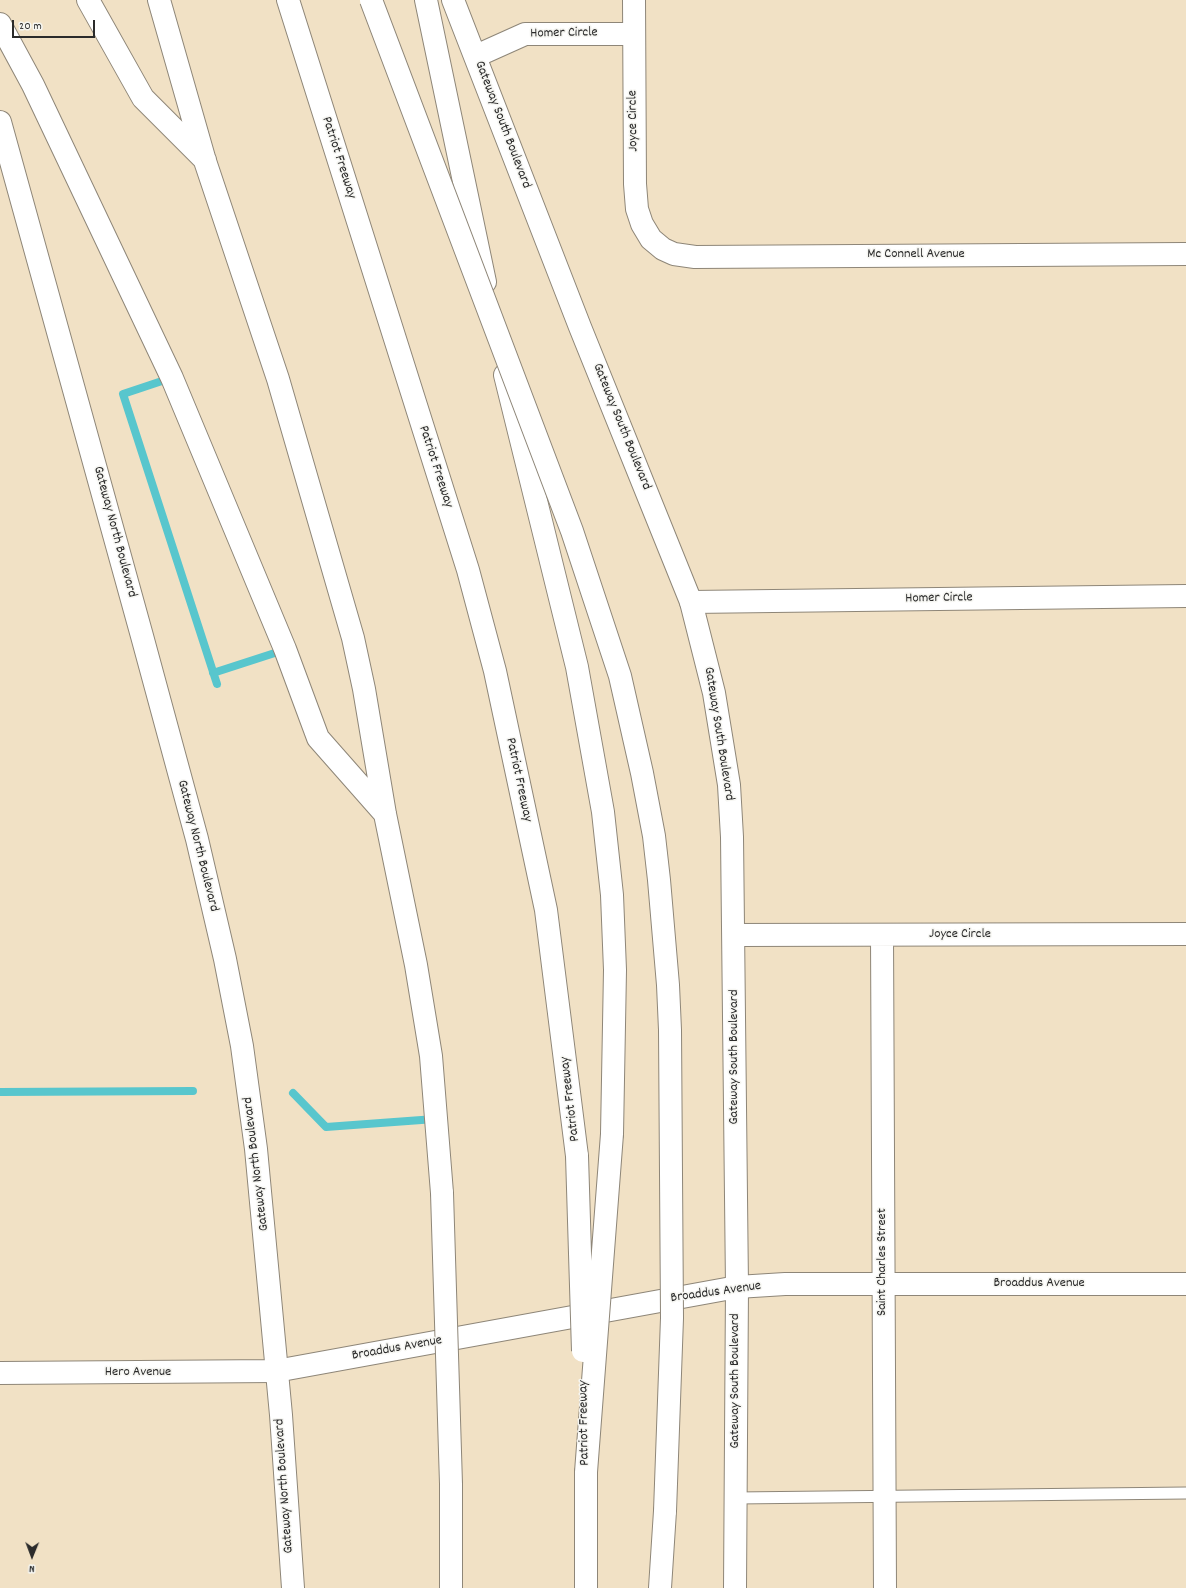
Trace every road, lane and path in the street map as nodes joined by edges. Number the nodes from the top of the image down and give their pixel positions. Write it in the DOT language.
graph roads {
  1 [pos="88,0"];
  2 [pos="159,0"];
  3 [pos="288,0"];
  4 [pos="371,0"];
  5 [pos="426,0"];
  6 [pos="453,0"];
  7 [pos="634,0"];
  8 [pos="0,24"];
  9 [pos="633,34"];
  10 [pos="476,56"];
  11 [pos="0,122"];
  12 [pos="205,161"];
  13 [pos="651,239"];
  14 [pos="1186,254"];
  15 [pos="1186,596"];
  16 [pos="691,602"];
  17 [pos="385,814"];
  18 [pos="1186,934"];
  19 [pos="734,935"];
  20 [pos="882,936"];
  21 [pos="1186,1284"];
  22 [pos="884,1285"];
  23 [pos="737,1287"];
  24 [pos="276,1371"];
  25 [pos="0,1374"];
  26 [pos="586,1472"];
  27 [pos="1186,1492"];
  28 [pos="884,1496"];
  29 [pos="736,1498"];
  30 [pos="293,1588"];
  31 [pos="451,1588"];
  32 [pos="586,1588"];
  33 [pos="660,1588"];
  34 [pos="735,1588"];
  35 [pos="885,1588"];
  1 -- 12 [label="main road"];
  2 -- 12 [label="main road"];
  3 -- 26 [label="main road, Patriot Freeway, bridge"];
  4 -- 33 [label="main road, bridge"];
  5 -- 26 [label="main road, bridge"];
  6 -- 10 [label="main road, Gateway South Boulevard"];
  7 -- 9 [label="main road, Joyce Circle"];
  8 -- 17 [label="main road"];
  9 -- 10 [label="main road, Homer Circle"];
  9 -- 13 [label="main road, Joyce Circle"];
  10 -- 16 [label="main road, Gateway South Boulevard"];
  11 -- 24 [label="main road, Gateway North Boulevard"];
  12 -- 17 [label="main road"];
  13 -- 14 [label="main road, Mc Connell Avenue"];
  15 -- 16 [label="main road, Homer Circle"];
  16 -- 19 [label="main road, Gateway South Boulevard"];
  17 -- 31 [label="main road, bridge"];
  18 -- 20 [label="main road, Joyce Circle"];
  19 -- 20 [label="main road, Joyce Circle"];
  19 -- 23 [label="main road, Gateway South Boulevard"];
  20 -- 22 [label="main road, Saint Charles Street"];
  21 -- 22 [label="main road, Broaddus Avenue"];
  22 -- 23 [label="main road, Broaddus Avenue"];
  22 -- 28 [label="main road, Saint Charles Street"];
  23 -- 24 [label="main road, Broaddus Avenue"];
  23 -- 29 [label="main road, Gateway South Boulevard"];
  24 -- 25 [label="main road, Hero Avenue"];
  24 -- 30 [label="main road, Gateway North Boulevard"];
  26 -- 32 [label="main road, Patriot Freeway"];
  27 -- 28 [label="lane"];
  28 -- 29 [label="lane"];
  28 -- 35 [label="main road, Saint Charles Street"];
  29 -- 34 [label="main road, Gateway South Boulevard"];
}
